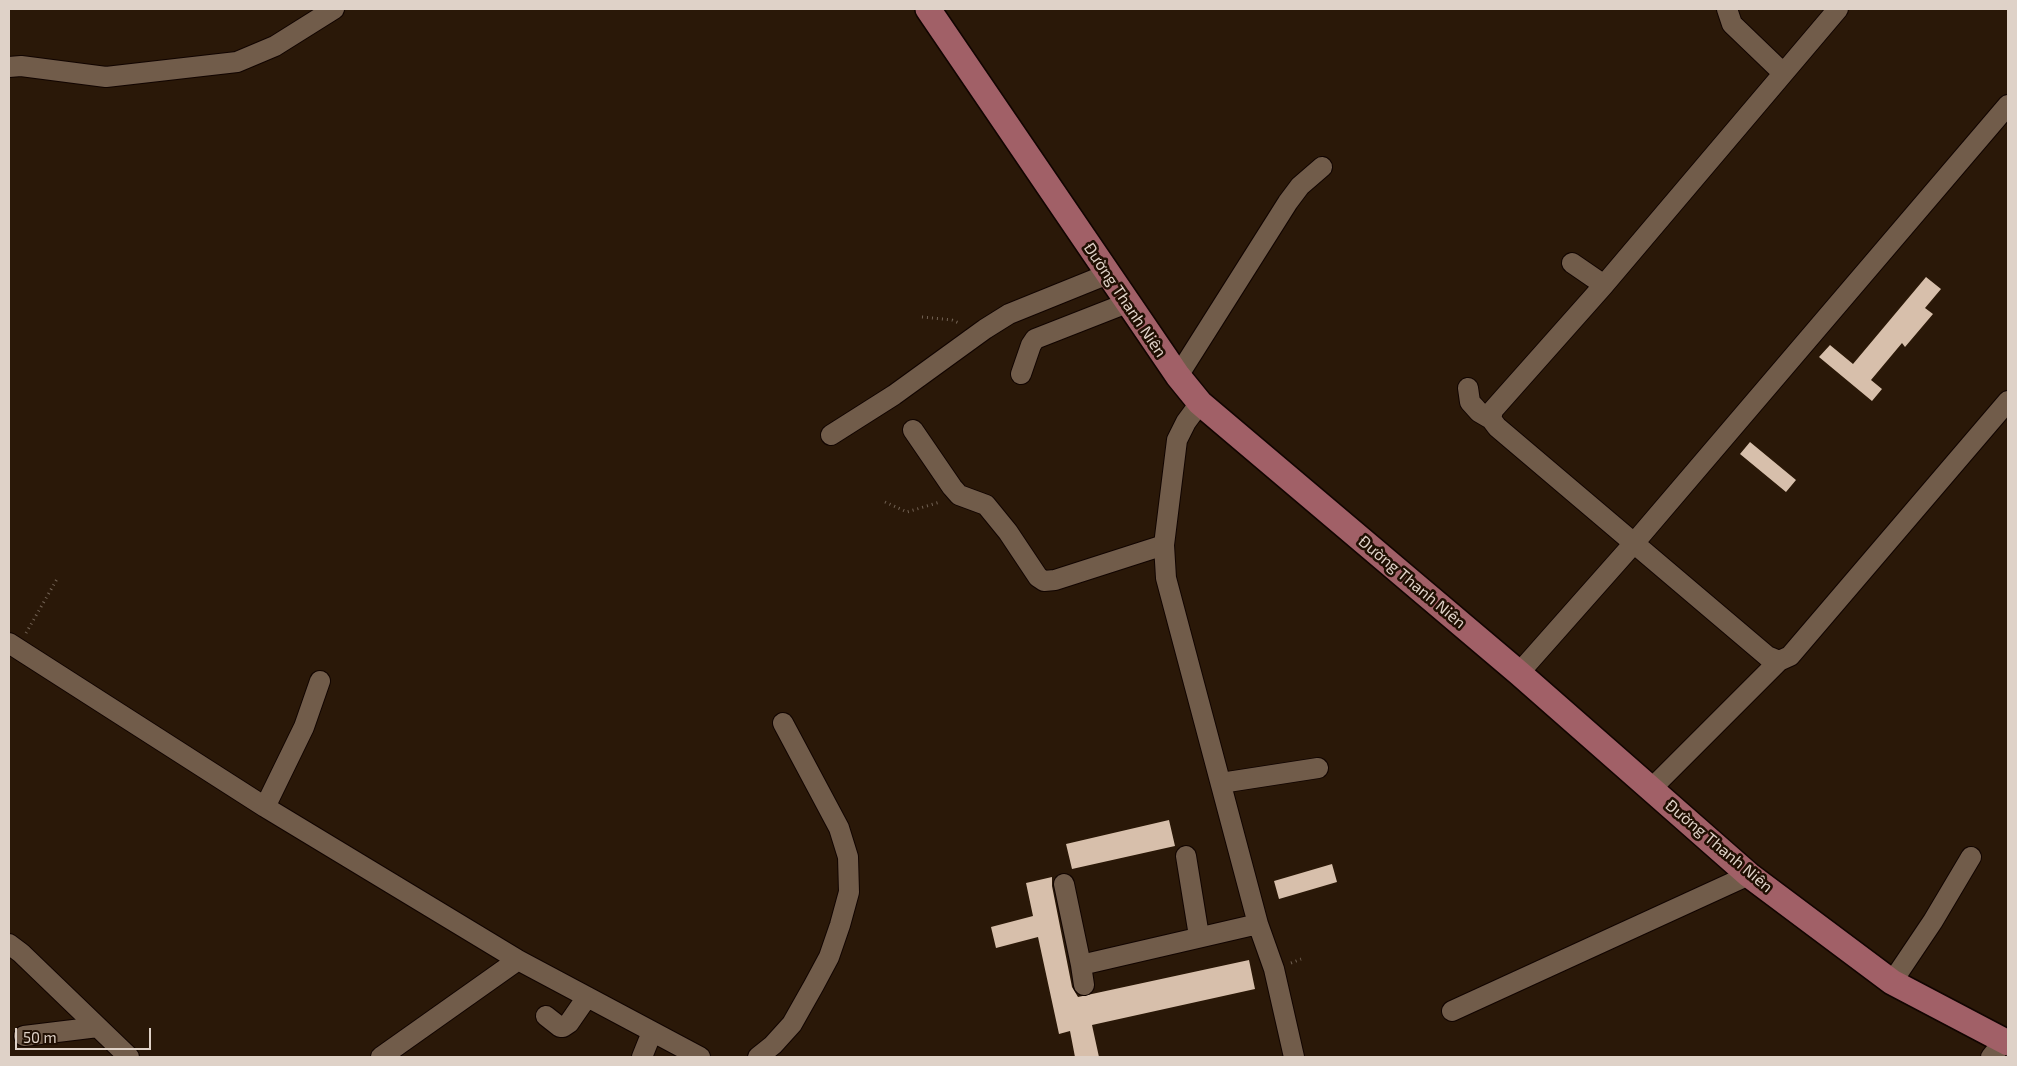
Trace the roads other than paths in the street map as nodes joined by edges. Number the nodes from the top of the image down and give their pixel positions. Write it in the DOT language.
graph roads {
  1 [pos="334,9"];
  2 [pos="928,9"];
  3 [pos="1727,9"];
  4 [pos="1838,9"];
  5 [pos="9,67"];
  6 [pos="1783,74"];
  7 [pos="2008,105"];
  8 [pos="1322,167"];
  9 [pos="1572,263"];
  10 [pos="1108,274"];
  11 [pos="1604,285"];
  12 [pos="1127,303"];
  13 [pos="1021,374"];
  14 [pos="1178,376"];
  15 [pos="1468,388"];
  16 [pos="2008,401"];
  17 [pos="1200,403"];
  18 [pos="1491,419"];
  19 [pos="913,430"];
  20 [pos="831,436"];
  21 [pos="1634,542"];
  22 [pos="1164,546"];
  23 [pos="13,646"];
  24 [pos="1779,661"];
  25 [pos="1519,673"];
  26 [pos="320,681"];
  27 [pos="783,723"];
  28 [pos="1318,768"];
  29 [pos="1221,783"];
  30 [pos="1651,788"];
  31 [pos="265,807"];
  32 [pos="1186,856"];
  33 [pos="1971,857"];
  34 [pos="1749,875"];
  35 [pos="1064,884"];
  36 [pos="1258,924"];
  37 [pos="1200,936"];
  38 [pos="9,944"];
  39 [pos="518,960"];
  40 [pos="1081,965"];
  41 [pos="1892,982"];
  42 [pos="1084,986"];
  43 [pos="587,997"];
  44 [pos="1452,1011"];
  45 [pos="546,1016"];
  46 [pos="98,1027"];
  47 [pos="652,1032"];
  48 [pos="24,1036"];
  49 [pos="2001,1047"];
  50 [pos="129,1057"];
  51 [pos="381,1057"];
  52 [pos="642,1057"];
  53 [pos="700,1057"];
  54 [pos="758,1057"];
  55 [pos="1294,1057"];
  1 -- 5 [label="street"];
  2 -- 10 [label="main road, Đường Thanh Niên"];
  3 -- 6 [label="street"];
  4 -- 6 [label="street"];
  6 -- 11 [label="street"];
  7 -- 21 [label="street"];
  8 -- 14 [label="street"];
  9 -- 11 [label="street"];
  10 -- 12 [label="main road, Đường Thanh Niên"];
  10 -- 20 [label="street"];
  11 -- 18 [label="street"];
  12 -- 13 [label="street"];
  12 -- 14 [label="main road, Đường Thanh Niên"];
  14 -- 17 [label="main road, Đường Thanh Niên"];
  15 -- 18 [label="street"];
  16 -- 24 [label="street"];
  17 -- 22 [label="street"];
  17 -- 25 [label="main road, Đường Thanh Niên"];
  18 -- 21 [label="street"];
  19 -- 22 [label="street"];
  21 -- 24 [label="street"];
  21 -- 25 [label="street"];
  22 -- 29 [label="street"];
  23 -- 31 [label="street"];
  24 -- 30 [label="street"];
  25 -- 30 [label="main road, Đường Thanh Niên"];
  26 -- 31 [label="street"];
  27 -- 54 [label="street"];
  28 -- 29 [label="street"];
  29 -- 36 [label="street"];
  30 -- 34 [label="main road, Đường Thanh Niên"];
  31 -- 39 [label="street"];
  32 -- 37 [label="street"];
  33 -- 41 [label="street"];
  34 -- 41 [label="main road, Đường Thanh Niên"];
  34 -- 44 [label="street"];
  35 -- 40 [label="street"];
  36 -- 37 [label="street"];
  36 -- 55 [label="street"];
  37 -- 40 [label="street"];
  38 -- 46 [label="street"];
  39 -- 43 [label="street"];
  39 -- 51 [label="street"];
  40 -- 42 [label="street"];
  41 -- 49 [label="main road, Đường Thanh Niên"];
  43 -- 45 [label="street"];
  43 -- 47 [label="street"];
  46 -- 48 [label="street"];
  46 -- 50 [label="street"];
  47 -- 52 [label="street"];
  47 -- 53 [label="street"];
}
